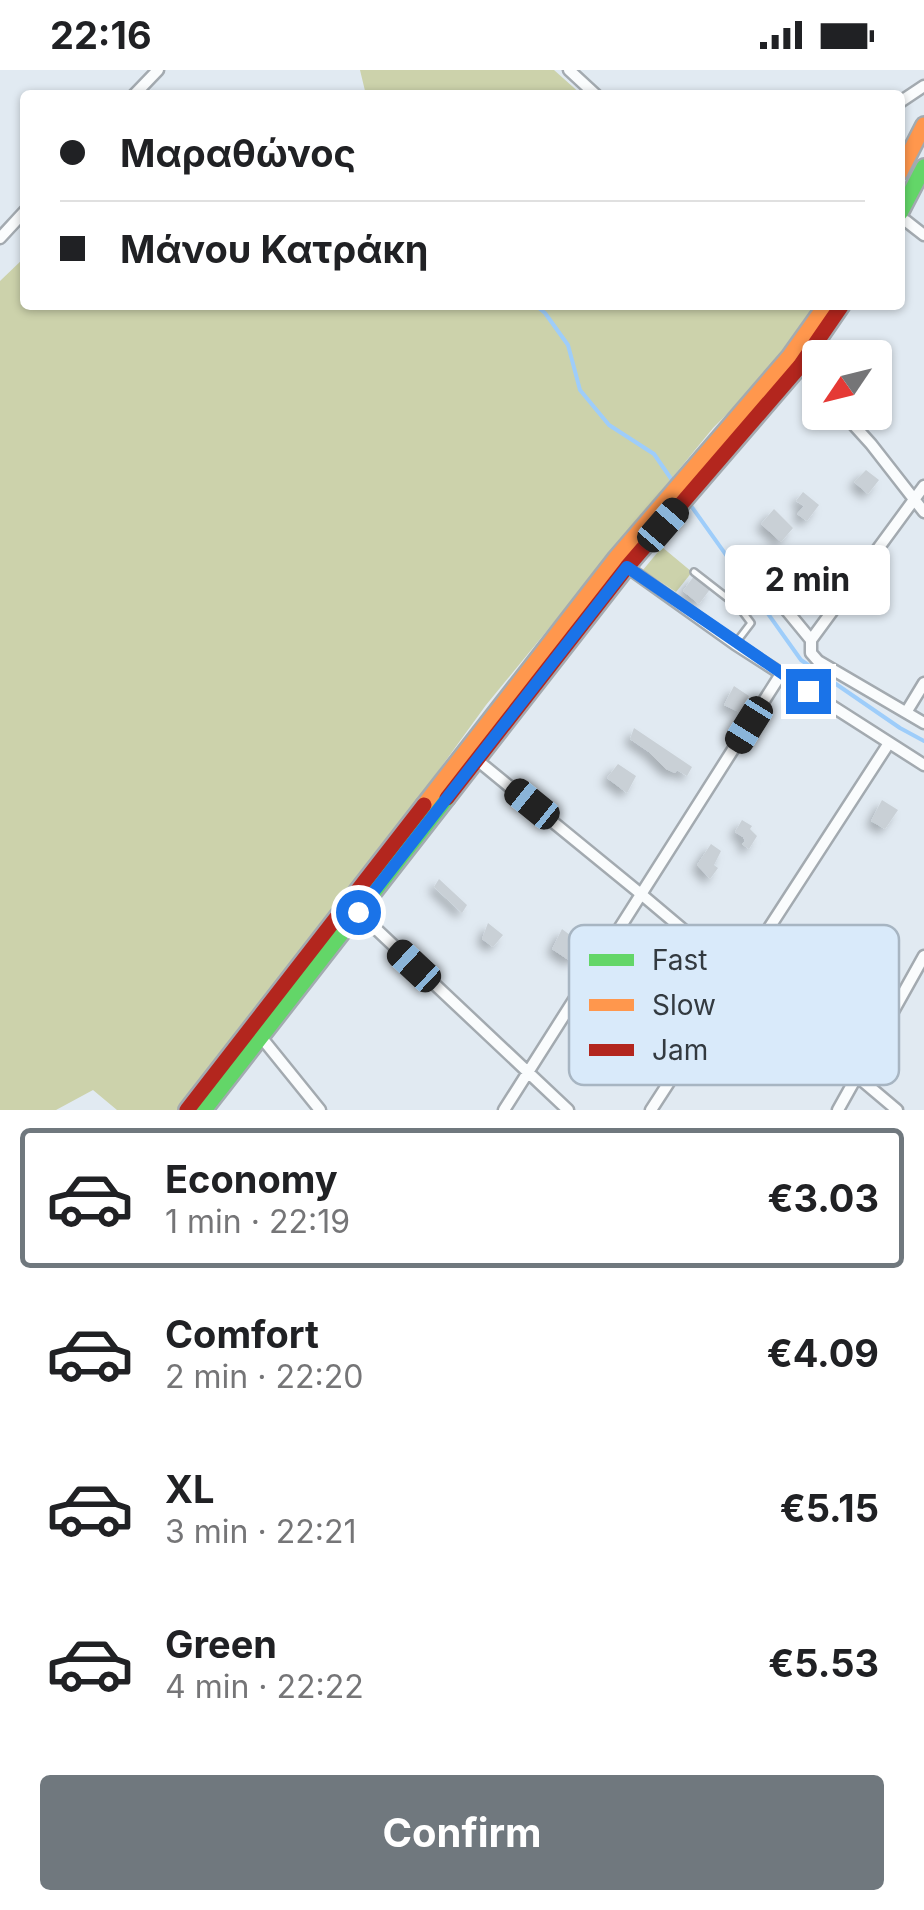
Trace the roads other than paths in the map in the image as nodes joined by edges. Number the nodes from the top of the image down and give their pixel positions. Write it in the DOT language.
graph roads {
  1 [pos="158,70"];
  2 [pos="568,70"];
  3 [pos="139,90"];
  4 [pos="590,90"];
  5 [pos="924,124"];
  6 [pos="905,162"];
  7 [pos="924,168"];
  8 [pos="905,212"];
  9 [pos="20,216"];
  10 [pos="905,219"];
  11 [pos="924,235"];
  12 [pos="0,238"];
  13 [pos="823,310"];
  14 [pos="839,310"];
  15 [pos="800,366"];
  16 [pos="859,430"];
  17 [pos="924,486"];
  18 [pos="682,493"];
  19 [pos="914,501"];
  20 [pos="924,512"];
  21 [pos="627,567"];
  22 [pos="694,572"];
  23 [pos="760,578"];
  24 [pos="810,640"];
  25 [pos="736,644"];
  26 [pos="781,674"];
  27 [pos="924,683"];
  28 [pos="906,711"];
  29 [pos="924,723"];
  30 [pos="889,743"];
  31 [pos="477,760"];
  32 [pos="924,765"];
  33 [pos="641,894"];
  34 [pos="358,912"];
  35 [pos="621,925"];
  36 [pos="678,925"];
  37 [pos="771,925"];
  38 [pos="924,956"];
  39 [pos="899,1000"];
  40 [pos="569,1006"];
  41 [pos="261,1037"];
  42 [pos="527,1072"];
  43 [pos="667,1085"];
  44 [pos="852,1085"];
  45 [pos="866,1085"];
  46 [pos="213,1106"];
  47 [pos="187,1110"];
  48 [pos="320,1110"];
  49 [pos="504,1110"];
  50 [pos="568,1110"];
  51 [pos="651,1110"];
  52 [pos="838,1110"];
  53 [pos="897,1110"];
  1 -- 3 [label="street"];
  2 -- 4 [label="street"];
  5 -- 6 [label="main road"];
  7 -- 8 [label="main road"];
  9 -- 12 [label="street"];
  10 -- 11 [label="street"];
  13 -- 18 [label="main road"];
  14 -- 15 [label="main road"];
  15 -- 18 [label="main road"];
  16 -- 19 [label="street"];
  17 -- 19 [label="street"];
  18 -- 21 [label="main road"];
  18 -- 47 [label="main road"];
  19 -- 20 [label="street"];
  19 -- 24 [label="street"];
  21 -- 25 [label="street"];
  21 -- 31 [label="main road"];
  22 -- 25 [label="lane"];
  23 -- 24 [label="street"];
  24 -- 28 [label="street"];
  25 -- 26 [label="street"];
  26 -- 30 [label="street"];
  26 -- 33 [label="street"];
  27 -- 28 [label="street"];
  28 -- 29 [label="street"];
  30 -- 32 [label="street"];
  30 -- 37 [label="street"];
  31 -- 33 [label="street"];
  31 -- 34 [label="main road"];
  33 -- 35 [label="street"];
  33 -- 36 [label="street"];
  34 -- 41 [label="main road"];
  34 -- 42 [label="street"];
  38 -- 39 [label="street"];
  40 -- 42 [label="street"];
  41 -- 46 [label="main road"];
  41 -- 48 [label="street"];
  42 -- 49 [label="street"];
  42 -- 50 [label="street"];
  43 -- 51 [label="street"];
  44 -- 52 [label="street"];
  45 -- 53 [label="street"];
}
